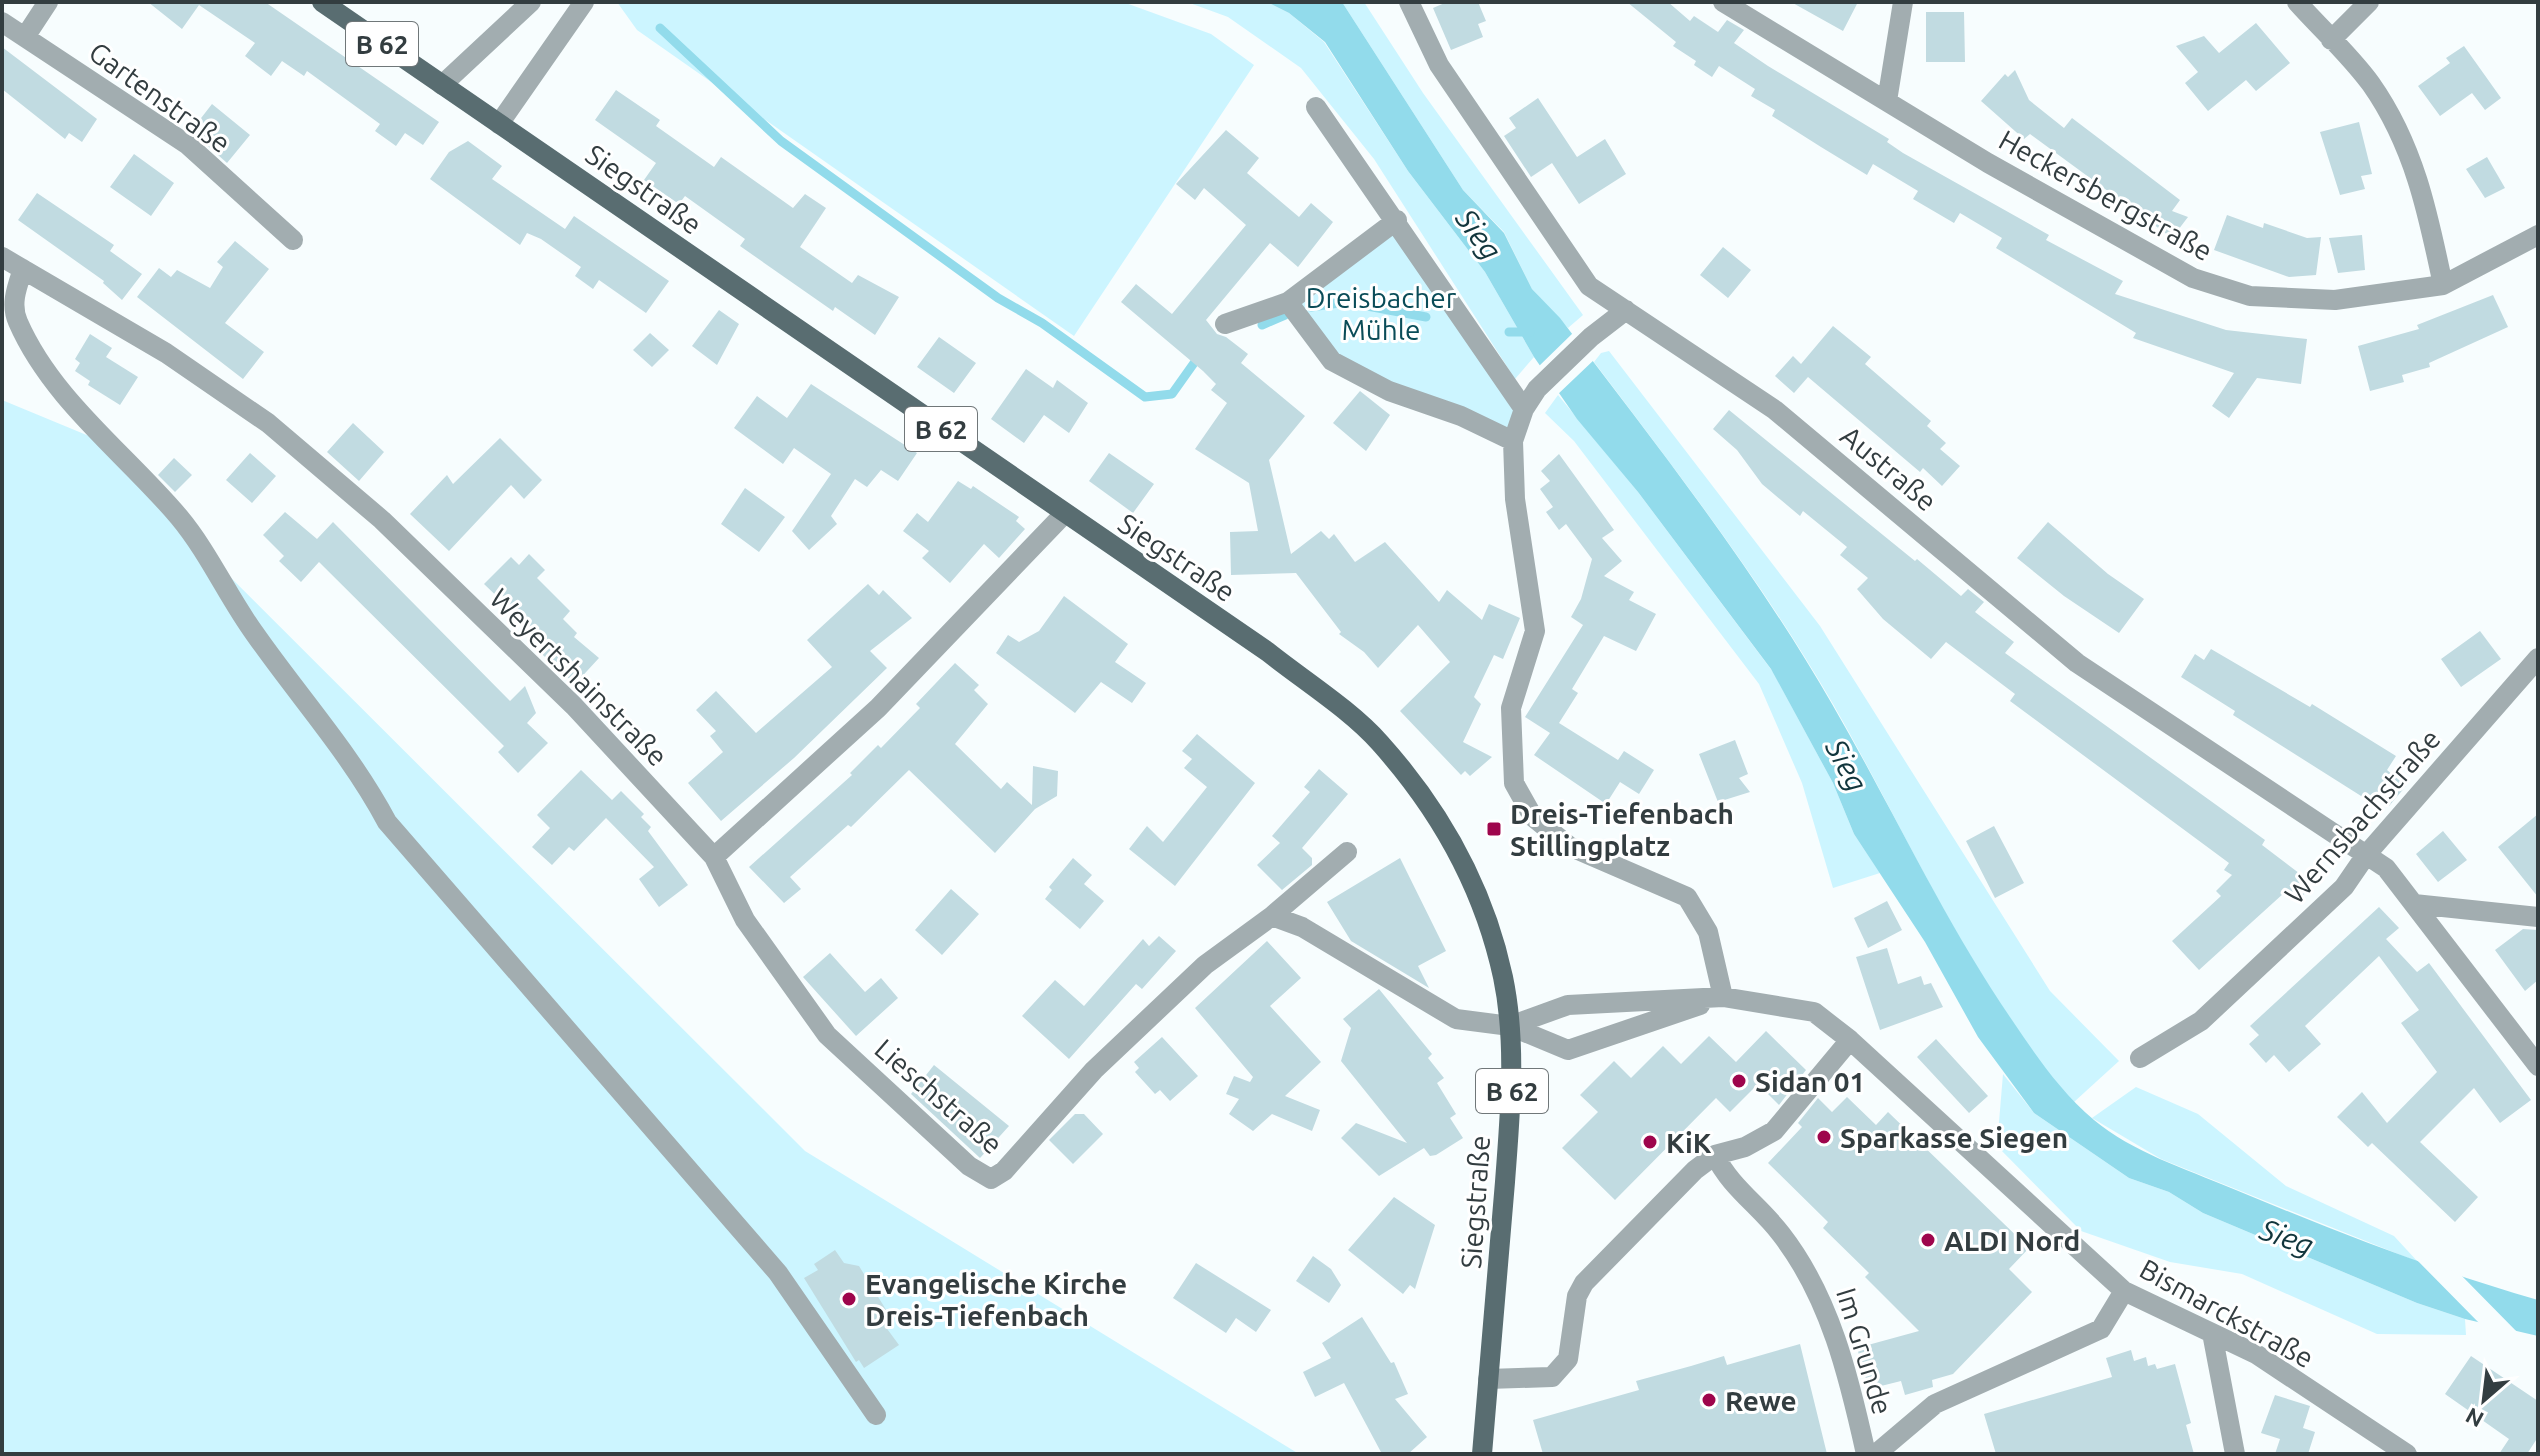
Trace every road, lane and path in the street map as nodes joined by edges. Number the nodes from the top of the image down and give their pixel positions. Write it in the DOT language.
graph roads {
  1 [pos="48,2"];
  2 [pos="322,2"];
  3 [pos="531,2"];
  4 [pos="584,2"];
  5 [pos="1409,2"];
  6 [pos="1723,2"];
  7 [pos="1903,2"];
  8 [pos="2297,2"];
  9 [pos="2369,2"];
  10 [pos="2,22"];
  11 [pos="25,37"];
  12 [pos="2331,40"];
  13 [pos="442,85"];
  14 [pos="1887,101"];
  15 [pos="1316,107"];
  16 [pos="499,124"];
  17 [pos="1397,220"];
  18 [pos="2538,235"];
  19 [pos="293,240"];
  20 [pos="2,257"];
  21 [pos="23,269"];
  22 [pos="2443,285"];
  23 [pos="1288,302"];
  24 [pos="1626,310"];
  25 [pos="1225,324"];
  26 [pos="1524,409"];
  27 [pos="1513,441"];
  28 [pos="1064,514"];
  29 [pos="2538,658"];
  30 [pos="1347,852"];
  31 [pos="2366,855"];
  32 [pos="714,857"];
  33 [pos="2414,904"];
  34 [pos="1272,916"];
  35 [pos="2538,917"];
  36 [pos="1723,997"];
  37 [pos="1510,1026"];
  38 [pos="1850,1040"];
  39 [pos="2140,1058"];
  40 [pos="2538,1066"];
  41 [pos="1715,1155"];
  42 [pos="2124,1291"];
  43 [pos="2212,1333"];
  44 [pos="1488,1379"];
  45 [pos="876,1415"];
  46 [pos="1482,1454"];
  47 [pos="1866,1454"];
  48 [pos="1876,1454"];
  49 [pos="2235,1454"];
  50 [pos="2407,1454"];
  1 -- 11 [label="street"];
  2 -- 13 [label="main road, Siegstraße / B 62"];
  3 -- 13 [label="street"];
  4 -- 16 [label="street"];
  5 -- 24 [label="street, Austraße"];
  6 -- 14 [label="street, Heckersbergstraße"];
  7 -- 14 [label="street"];
  8 -- 12 [label="street"];
  9 -- 12 [label="street"];
  10 -- 11 [label="street, Gartenstraße"];
  11 -- 19 [label="street, Gartenstraße"];
  12 -- 22 [label="street"];
  13 -- 16 [label="main road, Siegstraße / B 62"];
  14 -- 22 [label="street, Heckersbergstraße"];
  15 -- 17 [label="street"];
  16 -- 28 [label="main road, Siegstraße / B 62"];
  17 -- 23 [label="street"];
  17 -- 26 [label="street"];
  18 -- 22 [label="street, Heckersbergstraße"];
  20 -- 21 [label="street, Weyertshainstraße"];
  21 -- 32 [label="street, Weyertshainstraße"];
  21 -- 45 [label="street"];
  23 -- 25 [label="street"];
  23 -- 27 [label="street"];
  24 -- 26 [label="street"];
  24 -- 31 [label="street, Austraße"];
  26 -- 27 [label="street"];
  27 -- 36 [label="street"];
  28 -- 32 [label="street"];
  28 -- 37 [label="main road, Siegstraße / B 62"];
  29 -- 31 [label="street, Wernsbachstraße"];
  30 -- 34 [label="street, Lieschstraße"];
  31 -- 33 [label="street, Austraße"];
  31 -- 39 [label="street, Wernsbachstraße"];
  32 -- 34 [label="street, Lieschstraße"];
  33 -- 35 [label="street"];
  33 -- 40 [label="street, Austraße"];
  34 -- 37 [label="street"];
  36 -- 37 [label="street, Bismarckstraße"];
  36 -- 37 [label="street, Bismarckstraße"];
  36 -- 38 [label="street, Bismarckstraße"];
  37 -- 44 [label="main road, Siegstraße / B 62"];
  38 -- 41 [label="street"];
  38 -- 42 [label="street, Bismarckstraße"];
  41 -- 44 [label="street"];
  41 -- 47 [label="street, Im Grunde"];
  42 -- 43 [label="street, Bismarckstraße"];
  42 -- 48 [label="street"];
  43 -- 49 [label="street"];
  43 -- 50 [label="street, Bismarckstraße"];
  44 -- 46 [label="main road, Siegstraße / B 62"];
}
